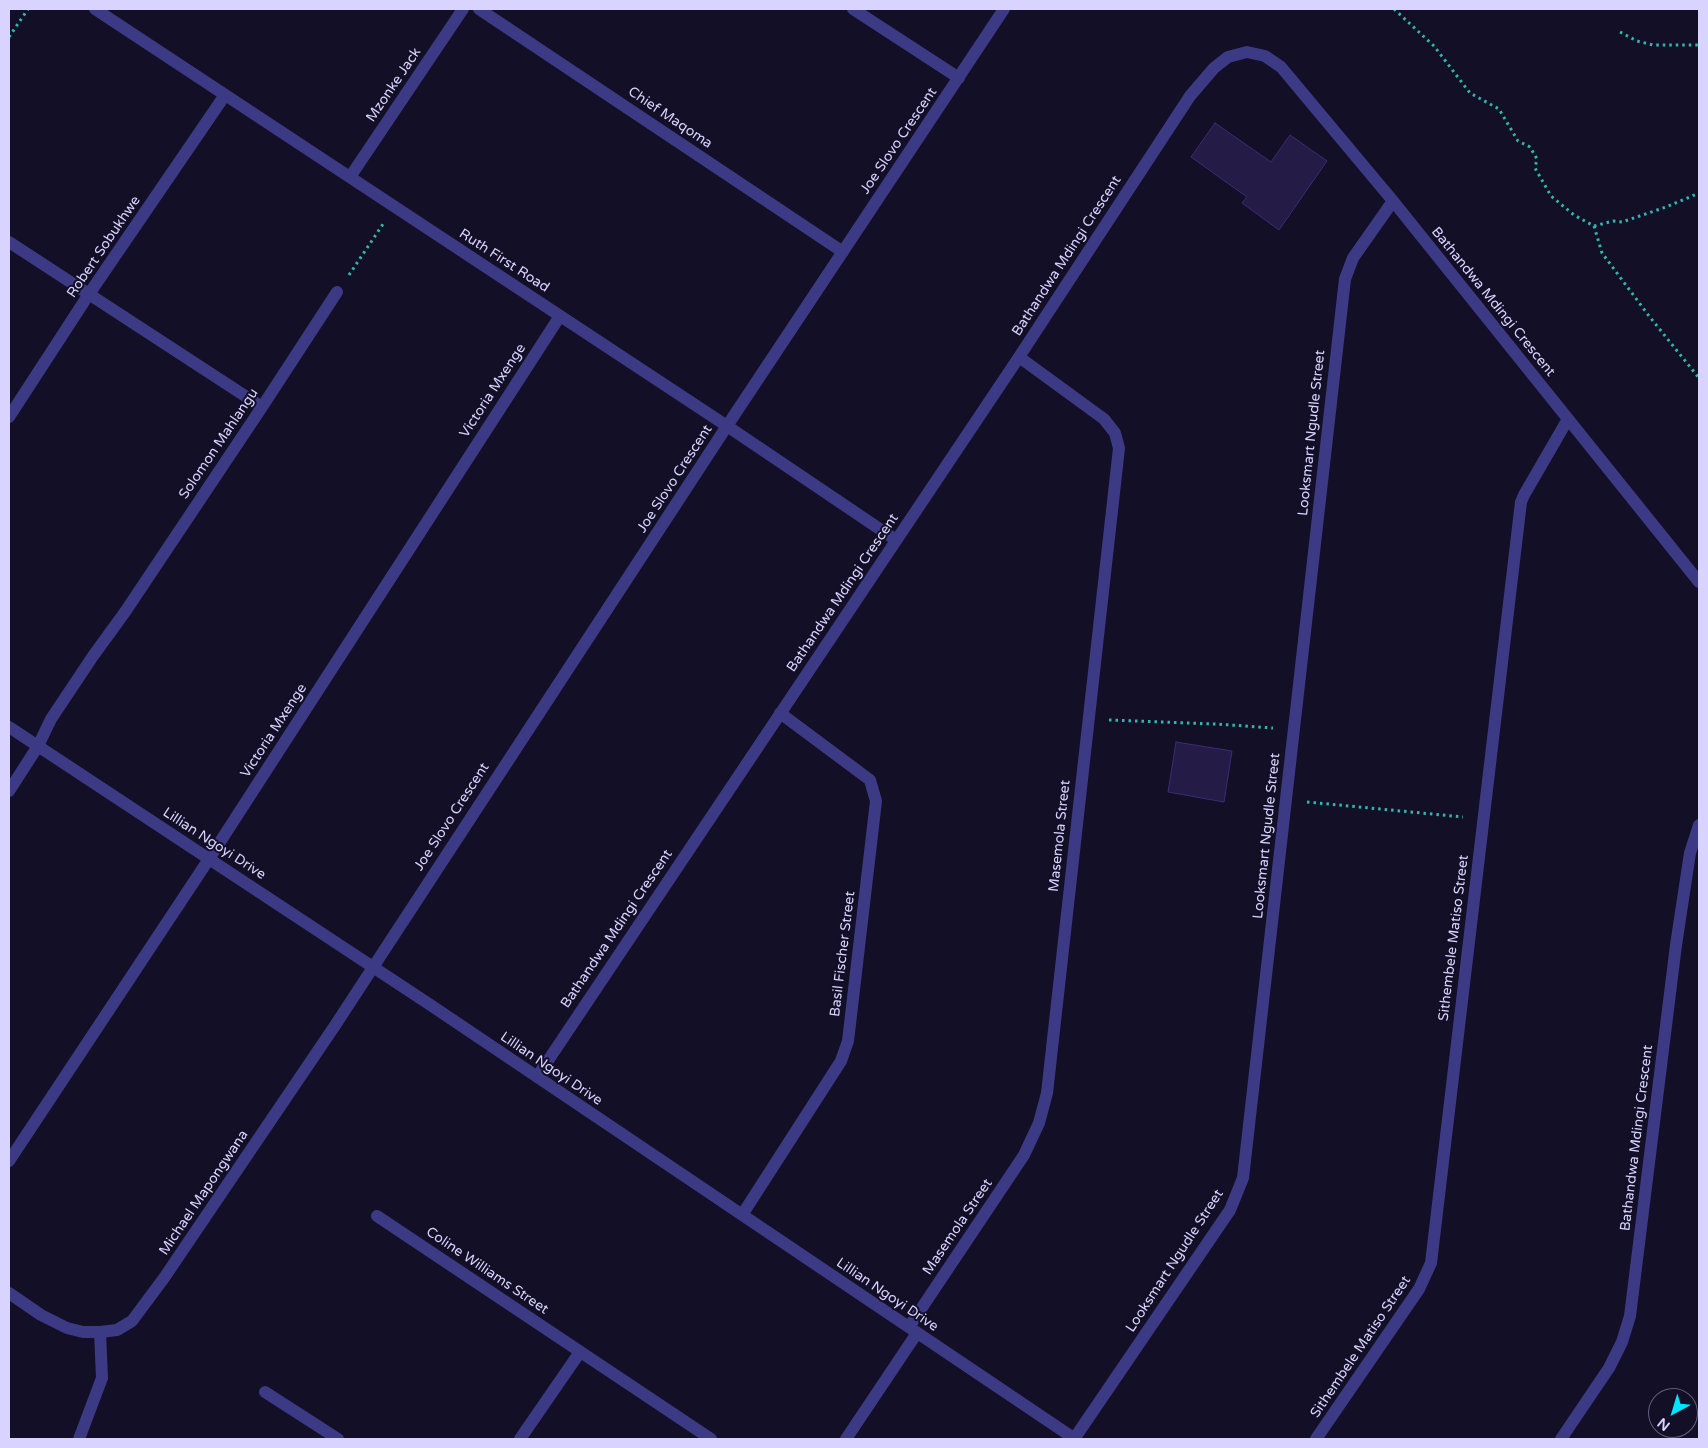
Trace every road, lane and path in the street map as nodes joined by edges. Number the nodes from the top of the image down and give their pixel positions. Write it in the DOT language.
graph roads {
  1 [pos="28,9"];
  2 [pos="95,9"];
  3 [pos="462,9"];
  4 [pos="480,9"];
  5 [pos="853,9"];
  6 [pos="1004,9"];
  7 [pos="1394,9"];
  8 [pos="1620,32"];
  9 [pos="9,37"];
  10 [pos="1699,45"];
  11 [pos="959,78"];
  12 [pos="225,95"];
  13 [pos="350,177"];
  14 [pos="1699,193"];
  15 [pos="1393,201"];
  16 [pos="394,207"];
  17 [pos="1594,226"];
  18 [pos="9,242"];
  19 [pos="843,252"];
  20 [pos="337,292"];
  21 [pos="89,294"];
  22 [pos="560,316"];
  23 [pos="1019,357"];
  24 [pos="1699,378"];
  25 [pos="262,407"];
  26 [pos="9,417"];
  27 [pos="1568,419"];
  28 [pos="727,426"];
  29 [pos="896,540"];
  30 [pos="1699,582"];
  31 [pos="780,714"];
  32 [pos="1088,719"];
  33 [pos="9,727"];
  34 [pos="1294,730"];
  35 [pos="38,746"];
  36 [pos="9,791"];
  37 [pos="1286,800"];
  38 [pos="1483,819"];
  39 [pos="1699,825"];
  40 [pos="209,859"];
  41 [pos="373,966"];
  42 [pos="537,1077"];
  43 [pos="9,1161"];
  44 [pos="742,1215"];
  45 [pos="377,1216"];
  46 [pos="9,1293"];
  47 [pos="913,1330"];
  48 [pos="100,1332"];
  49 [pos="580,1352"];
  50 [pos="265,1392"];
  51 [pos="79,1439"];
  52 [pos="338,1439"];
  53 [pos="520,1439"];
  54 [pos="711,1439"];
  55 [pos="846,1439"];
  56 [pos="1074,1439"];
  57 [pos="1316,1439"];
  58 [pos="1561,1439"];
  1 -- 9 [label="path"];
  2 -- 12 [label="street, Ruth First Road"];
  3 -- 13 [label="street, Mzonke Jack"];
  4 -- 19 [label="street, Chief Maqoma"];
  5 -- 11 [label="street"];
  6 -- 11 [label="street, Joe Slovo Crescent"];
  7 -- 17 [label="path"];
  8 -- 10 [label="path"];
  11 -- 19 [label="street, Joe Slovo Crescent"];
  12 -- 13 [label="street, Ruth First Road"];
  12 -- 21 [label="street, Robert Sobukhwe"];
  13 -- 16 [label="street, Ruth First Road"];
  14 -- 17 [label="path"];
  15 -- 23 [label="street, Bathandwa Mdingi Crescent"];
  15 -- 27 [label="street, Bathandwa Mdingi Crescent"];
  15 -- 34 [label="street, Looksmart Ngudle Street"];
  16 -- 20 [label="path"];
  16 -- 22 [label="street, Ruth First Road"];
  17 -- 24 [label="path"];
  18 -- 21 [label="street"];
  19 -- 28 [label="street, Joe Slovo Crescent"];
  20 -- 25 [label="street, Solomon Mahlangu"];
  21 -- 25 [label="street"];
  21 -- 26 [label="street, Robert Sobukhwe"];
  22 -- 28 [label="street, Ruth First Road"];
  22 -- 40 [label="street, Victoria Mxenge"];
  23 -- 29 [label="street, Bathandwa Mdingi Crescent"];
  23 -- 32 [label="street, Masemola Street"];
  25 -- 35 [label="street, Solomon Mahlangu"];
  27 -- 30 [label="street, Bathandwa Mdingi Crescent"];
  27 -- 38 [label="street, Sithembele Matiso Street"];
  28 -- 29 [label="street, Ruth First Road"];
  28 -- 41 [label="street, Joe Slovo Crescent"];
  29 -- 31 [label="street, Bathandwa Mdingi Crescent"];
  31 -- 42 [label="street, Bathandwa Mdingi Crescent"];
  31 -- 44 [label="street, Basil Fischer Street"];
  32 -- 34 [label="path"];
  32 -- 47 [label="street, Masemola Street"];
  33 -- 35 [label="street, Lillian Ngoyi Drive"];
  34 -- 37 [label="street, Looksmart Ngudle Street"];
  35 -- 36 [label="street, Solomon Mahlangu"];
  35 -- 40 [label="street, Lillian Ngoyi Drive"];
  37 -- 38 [label="path"];
  37 -- 56 [label="street, Looksmart Ngudle Street"];
  38 -- 57 [label="street, Sithembele Matiso Street"];
  39 -- 58 [label="street, Bathandwa Mdingi Crescent"];
  40 -- 41 [label="street, Lillian Ngoyi Drive"];
  40 -- 43 [label="street, Victoria Mxenge"];
  41 -- 42 [label="street, Lillian Ngoyi Drive"];
  41 -- 48 [label="street, Michael Mapongwana"];
  42 -- 44 [label="street, Lillian Ngoyi Drive"];
  44 -- 47 [label="street, Lillian Ngoyi Drive"];
  45 -- 49 [label="street, Coline Williams Street"];
  46 -- 48 [label="street, Michael Mapongwana"];
  47 -- 55 [label="street, Masemola Street"];
  47 -- 56 [label="street, Lillian Ngoyi Drive"];
  48 -- 51 [label="street"];
  49 -- 53 [label="street"];
  49 -- 54 [label="street, Coline Williams Street"];
  50 -- 52 [label="street"];
}
